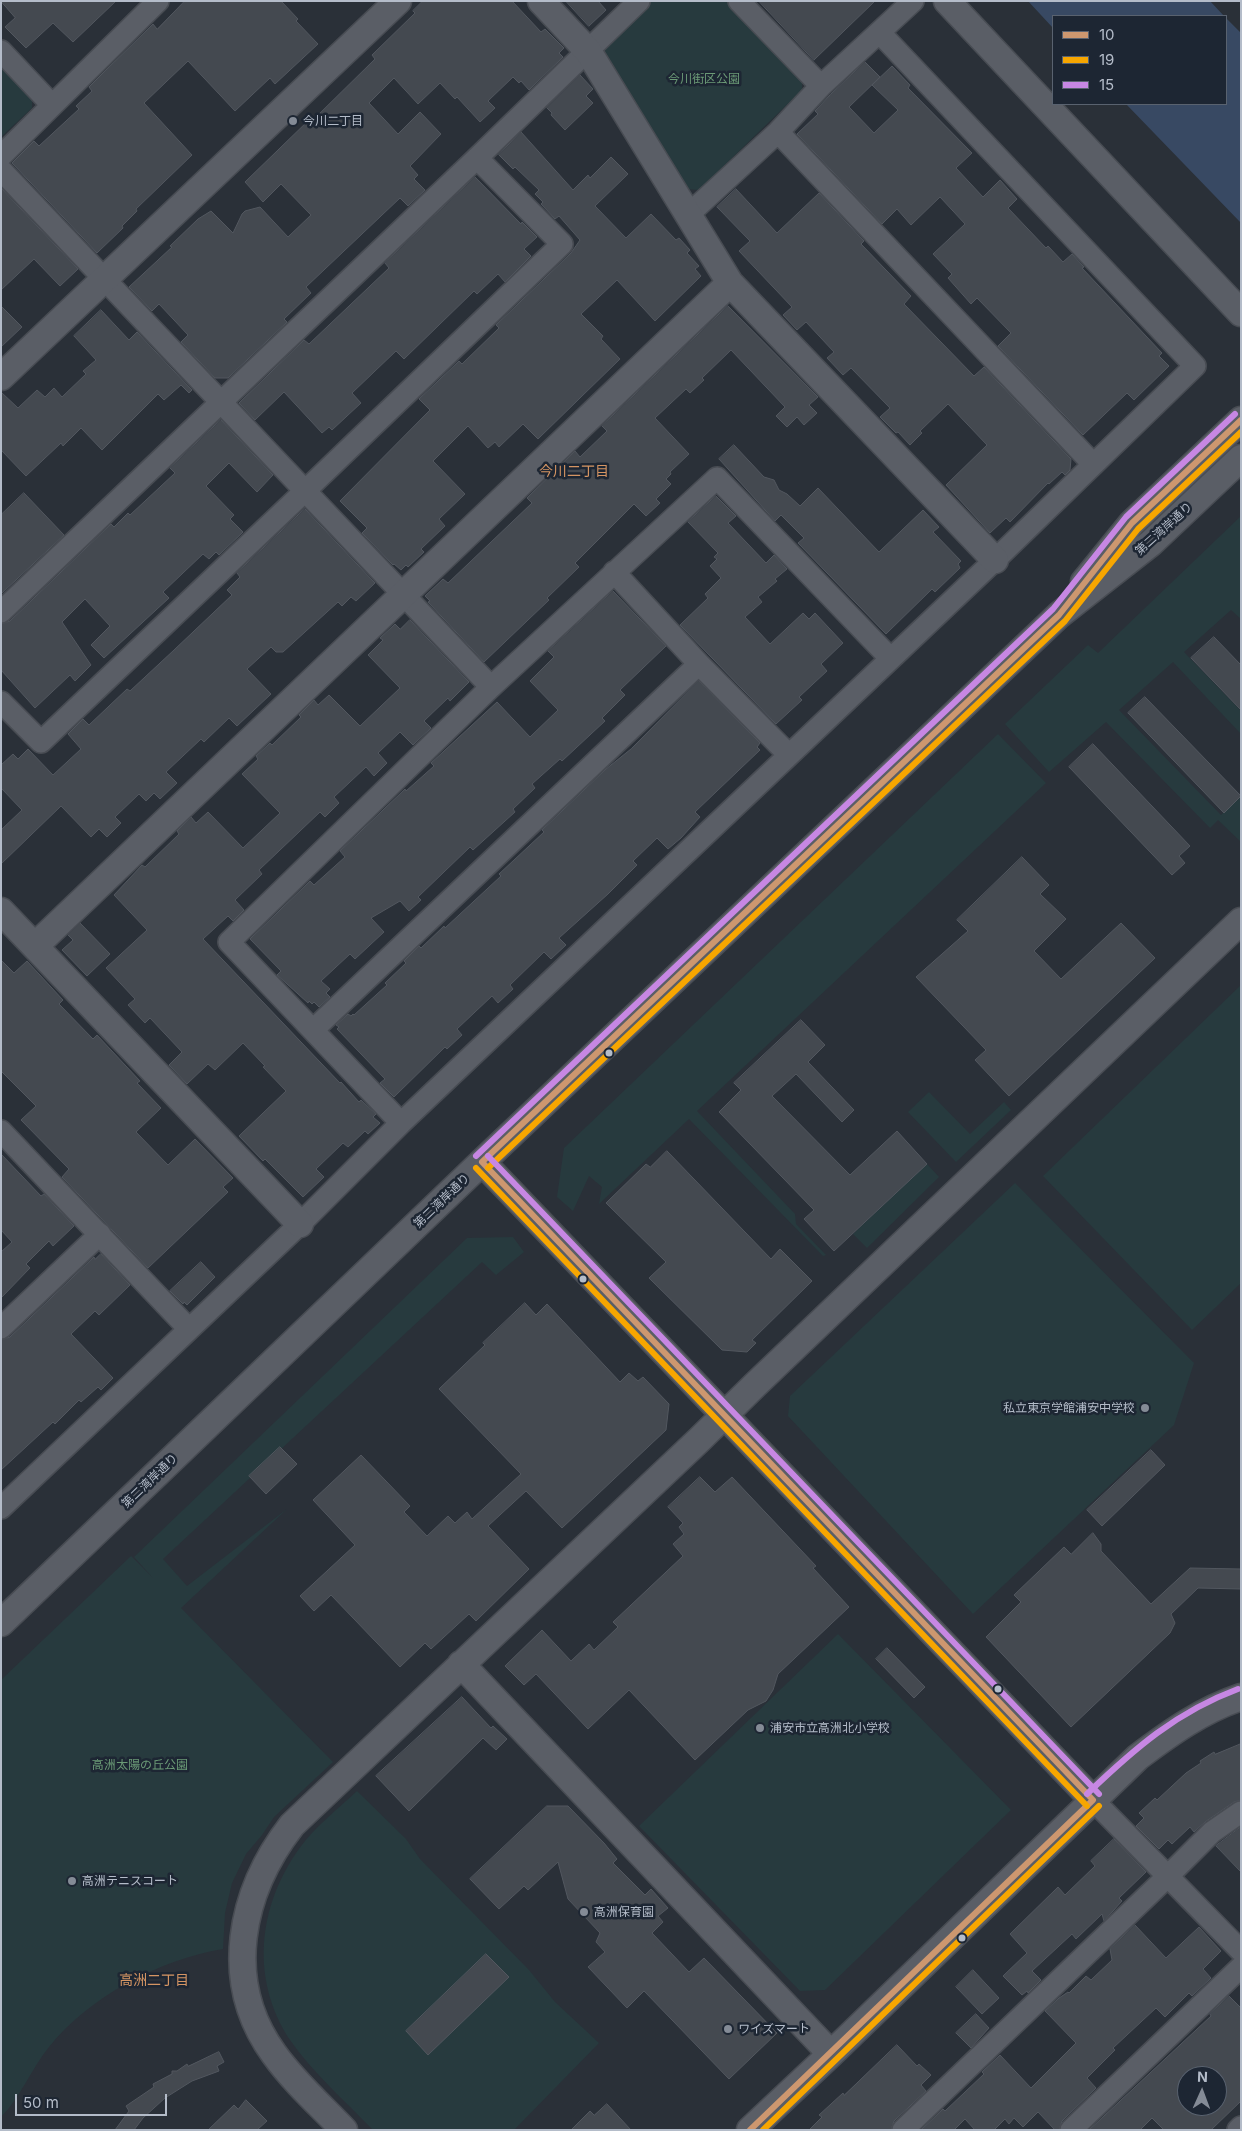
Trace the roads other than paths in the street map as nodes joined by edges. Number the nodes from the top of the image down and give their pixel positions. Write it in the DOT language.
graph roads {
  1 [pos="398,1"];
  2 [pos="541,1"];
  3 [pos="639,1"];
  4 [pos="739,1"];
  5 [pos="913,1"];
  6 [pos="947,1"];
  7 [pos="155,2"];
  8 [pos="880,33"];
  9 [pos="1,51"];
  10 [pos="588,51"];
  11 [pos="821,86"];
  12 [pos="52,105"];
  13 [pos="778,132"];
  14 [pos="1,156"];
  15 [pos="477,158"];
  16 [pos="1,170"];
  17 [pos="689,214"];
  18 [pos="104,279"];
  19 [pos="730,283"];
  20 [pos="1241,313"];
  21 [pos="1,377"];
  22 [pos="222,401"];
  23 [pos="1241,420"];
  24 [pos="1241,458"];
  25 [pos="1094,464"];
  26 [pos="306,491"];
  27 [pos="995,560"];
  28 [pos="614,572"];
  29 [pos="404,595"];
  30 [pos="1,612"];
  31 [pos="1059,615"];
  32 [pos="890,658"];
  33 [pos="698,664"];
  34 [pos="491,687"];
  35 [pos="1,702"];
  36 [pos="789,756"];
  37 [pos="1,911"];
  38 [pos="1241,921"];
  39 [pos="35,946"];
  40 [pos="313,1030"];
  41 [pos="402,1123"];
  42 [pos="1,1131"];
  43 [pos="482,1162"];
  44 [pos="300,1224"];
  45 [pos="100,1234"];
  46 [pos="1,1328"];
  47 [pos="188,1328"];
  48 [pos="724,1416"];
  49 [pos="1,1508"];
  50 [pos="1,1623"];
  51 [pos="461,1664"];
  52 [pos="1241,1697"];
  53 [pos="1093,1800"];
  54 [pos="1241,1812"];
  55 [pos="1167,1878"];
  56 [pos="1241,1951"];
  57 [pos="1241,1967"];
  58 [pos="831,2054"];
  59 [pos="1241,2127"];
  60 [pos="344,2130"];
  61 [pos="750,2130"];
  62 [pos="903,2130"];
  63 [pos="1071,2130"];
  64 [pos="1238,2130"];
  1 -- 18 [label="street"];
  2 -- 10 [label="street"];
  3 -- 10 [label="street"];
  4 -- 11 [label="street"];
  5 -- 8 [label="street"];
  6 -- 20 [label="street"];
  7 -- 12 [label="street"];
  8 -- 11 [label="street"];
  8 -- 25 [label="street"];
  9 -- 12 [label="street"];
  10 -- 15 [label="street"];
  10 -- 17 [label="street"];
  11 -- 13 [label="street"];
  12 -- 14 [label="street"];
  13 -- 17 [label="street"];
  13 -- 25 [label="street"];
  15 -- 22 [label="street"];
  15 -- 26 [label="street"];
  16 -- 18 [label="street"];
  17 -- 19 [label="street"];
  18 -- 21 [label="street"];
  18 -- 22 [label="street"];
  19 -- 27 [label="street"];
  19 -- 29 [label="street"];
  22 -- 26 [label="street"];
  22 -- 30 [label="street"];
  23 -- 31 [label="street, 第二湾岸通り"];
  24 -- 31 [label="street, 第二湾岸通り"];
  25 -- 27 [label="street"];
  26 -- 29 [label="street"];
  26 -- 35 [label="street"];
  27 -- 32 [label="street"];
  28 -- 32 [label="street"];
  28 -- 33 [label="street"];
  28 -- 34 [label="street"];
  29 -- 34 [label="street"];
  29 -- 39 [label="street"];
  31 -- 43 [label="street, 第二湾岸通り"];
  32 -- 36 [label="street"];
  33 -- 36 [label="street"];
  33 -- 40 [label="street"];
  34 -- 40 [label="street"];
  36 -- 41 [label="street"];
  37 -- 39 [label="street"];
  38 -- 48 [label="street"];
  39 -- 44 [label="street"];
  40 -- 41 [label="street"];
  41 -- 44 [label="street"];
  42 -- 45 [label="street"];
  43 -- 48 [label="street"];
  43 -- 50 [label="street, 第二湾岸通り"];
  44 -- 47 [label="street"];
  45 -- 46 [label="street"];
  45 -- 47 [label="street"];
  47 -- 49 [label="street"];
  48 -- 51 [label="street"];
  48 -- 53 [label="street"];
  51 -- 58 [label="street"];
  51 -- 60 [label="street"];
  52 -- 53 [label="street"];
  53 -- 55 [label="street"];
  53 -- 58 [label="street"];
  54 -- 55 [label="street"];
  55 -- 56 [label="street"];
  55 -- 62 [label="street"];
  57 -- 63 [label="street"];
  58 -- 61 [label="street"];
  59 -- 64 [label="street"];
}
